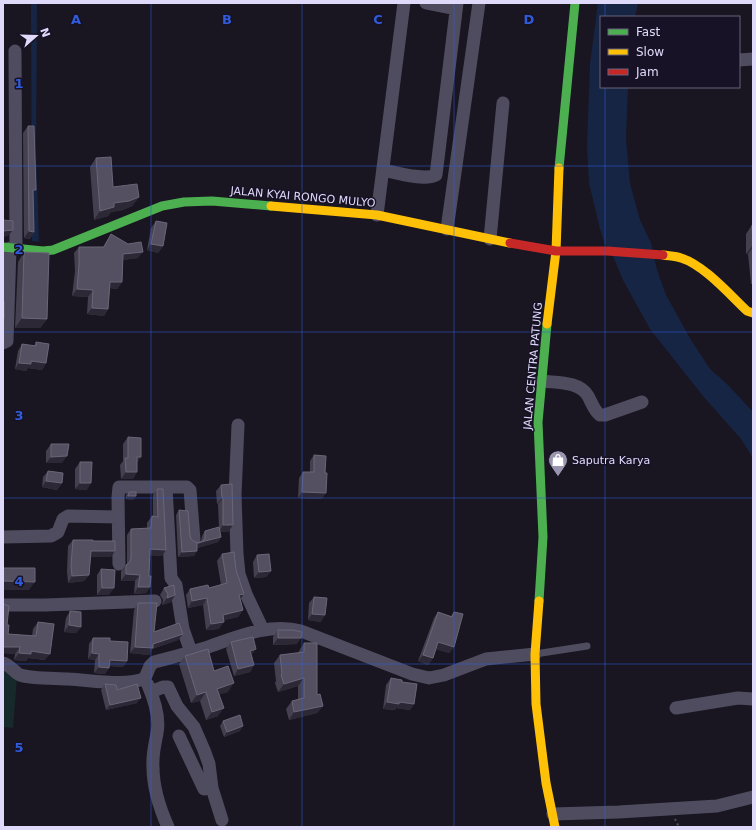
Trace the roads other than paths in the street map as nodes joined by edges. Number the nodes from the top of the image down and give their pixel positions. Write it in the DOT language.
graph roads {
  1 [pos="404,3"];
  2 [pos="426,3"];
  3 [pos="479,3"];
  4 [pos="575,3"];
  5 [pos="457,6"];
  6 [pos="15,51"];
  7 [pos="753,59"];
  8 [pos="740,60"];
  9 [pos="503,103"];
  10 [pos="383,170"];
  11 [pos="377,215"];
  12 [pos="447,229"];
  13 [pos="490,239"];
  14 [pos="10,248"];
  15 [pos="556,251"];
  16 [pos="6,303"];
  17 [pos="753,313"];
  18 [pos="3,343"];
  19 [pos="542,381"];
  20 [pos="642,402"];
  21 [pos="238,425"];
  22 [pos="166,487"];
  23 [pos="118,517"];
  24 [pos="3,537"];
  25 [pos="194,540"];
  26 [pos="119,564"];
  27 [pos="155,601"];
  28 [pos="3,605"];
  29 [pos="263,630"];
  30 [pos="587,646"];
  31 [pos="191,652"];
  32 [pos="534,654"];
  33 [pos="3,663"];
  34 [pos="145,678"];
  35 [pos="151,692"];
  36 [pos="753,699"];
  37 [pos="676,708"];
  38 [pos="179,736"];
  39 [pos="204,789"];
  40 [pos="753,797"];
  41 [pos="222,820"];
  42 [pos="554,820"];
  43 [pos="168,827"];
  1 -- 10 [label="street"];
  2 -- 5 [label="street"];
  3 -- 12 [label="street"];
  4 -- 15 [label="street, JALAN CENTRA PATUNG"];
  5 -- 10 [label="street"];
  6 -- 14 [label="street"];
  7 -- 8 [label="street"];
  9 -- 13 [label="street"];
  10 -- 11 [label="street"];
  11 -- 12 [label="street, JALAN KYAI RONGO MULYO"];
  11 -- 14 [label="street, JALAN KYAI RONGO MULYO"];
  12 -- 13 [label="street, JALAN KYAI RONGO MULYO"];
  13 -- 15 [label="street, JALAN KYAI RONGO MULYO"];
  14 -- 16 [label="street"];
  15 -- 17 [label="street, JALAN KYAI RONGO MULYO"];
  15 -- 19 [label="street, JALAN CENTRA PATUNG"];
  16 -- 18 [label="street"];
  19 -- 20 [label="street"];
  19 -- 32 [label="street, JALAN CENTRA PATUNG"];
  21 -- 29 [label="street"];
  22 -- 23 [label="street"];
  22 -- 25 [label="street"];
  22 -- 31 [label="street"];
  23 -- 24 [label="street"];
  23 -- 26 [label="street"];
  27 -- 28 [label="street"];
  29 -- 31 [label="street"];
  29 -- 32 [label="street"];
  30 -- 32 [label="lane"];
  31 -- 34 [label="street"];
  32 -- 42 [label="street, JALAN CENTRA PATUNG"];
  33 -- 34 [label="street"];
  34 -- 35 [label="street"];
  35 -- 41 [label="street"];
  35 -- 43 [label="street"];
  36 -- 37 [label="street"];
  38 -- 39 [label="street"];
  40 -- 42 [label="street"];
}
